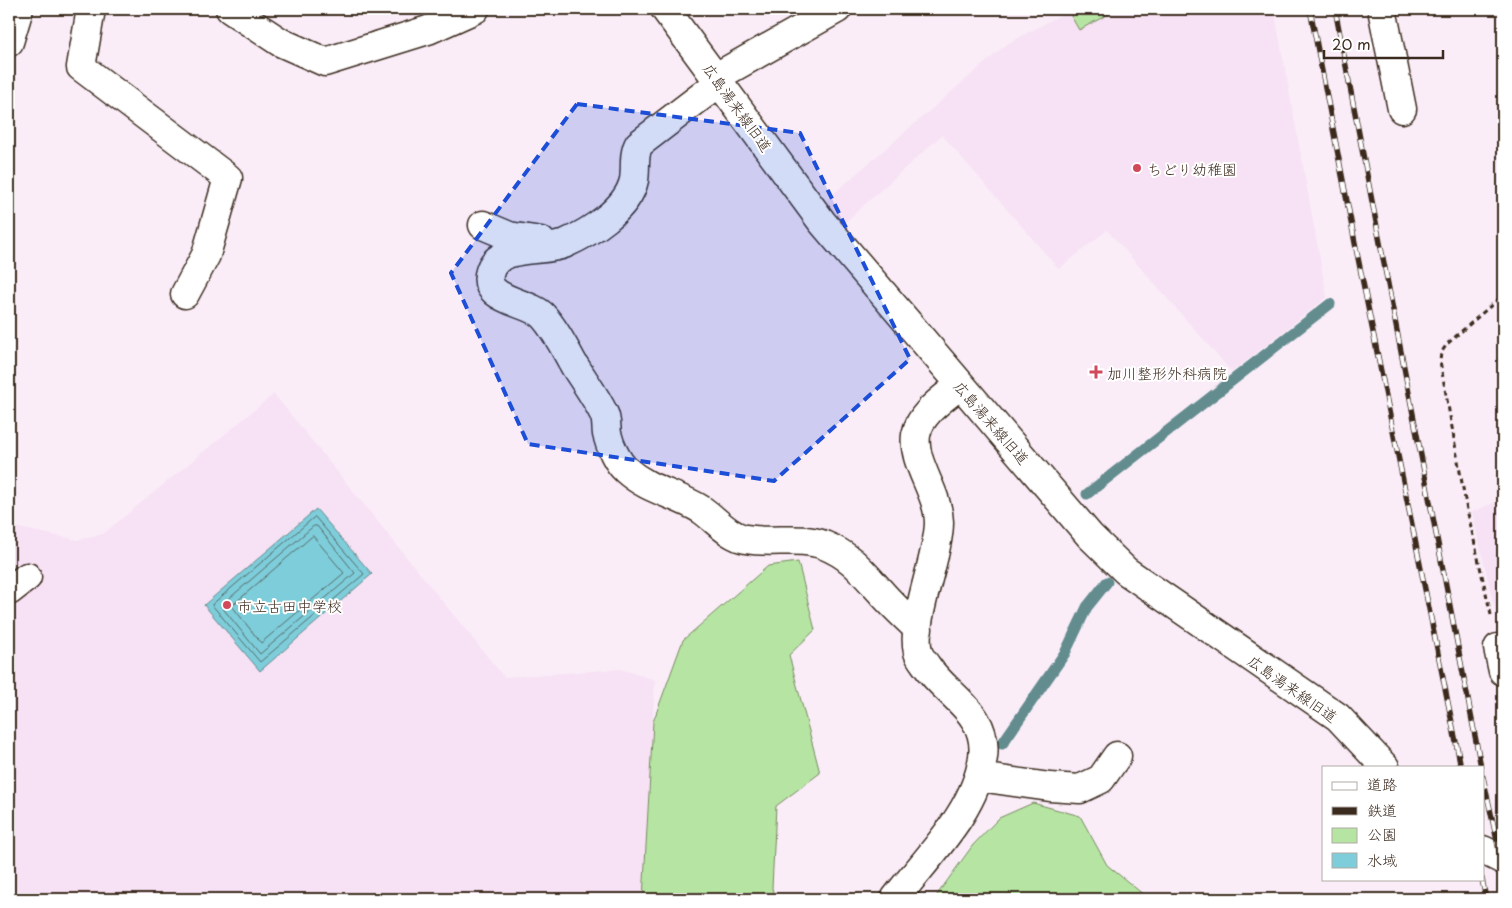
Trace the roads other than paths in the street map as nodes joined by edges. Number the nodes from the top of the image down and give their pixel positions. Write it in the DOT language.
graph roads {
  1 [pos="19,9"];
  2 [pos="91,9"];
  3 [pos="230,9"];
  4 [pos="475,9"];
  5 [pos="666,9"];
  6 [pos="837,9"];
  7 [pos="1382,9"];
  8 [pos="9,42"];
  9 [pos="718,80"];
  10 [pos="1402,109"];
  11 [pos="483,225"];
  12 [pos="549,248"];
  13 [pos="185,294"];
  14 [pos="960,385"];
  15 [pos="918,629"];
  16 [pos="1118,756"];
  17 [pos="1384,766"];
  18 [pos="979,778"];
  19 [pos="1484,850"];
  20 [pos="1503,860"];
  21 [pos="895,899"];
  1 -- 8 [label="street"];
  2 -- 13 [label="street"];
  3 -- 4 [label="street"];
  5 -- 9 [label="street, 広島湯来線旧道"];
  6 -- 9 [label="street"];
  7 -- 10 [label="street"];
  9 -- 12 [label="street"];
  9 -- 14 [label="street, 広島湯来線旧道"];
  11 -- 12 [label="street"];
  12 -- 15 [label="street"];
  14 -- 15 [label="street"];
  14 -- 17 [label="street, 広島湯来線旧道"];
  15 -- 18 [label="street"];
  16 -- 18 [label="street"];
  18 -- 21 [label="street"];
  19 -- 20 [label="street"];
}
